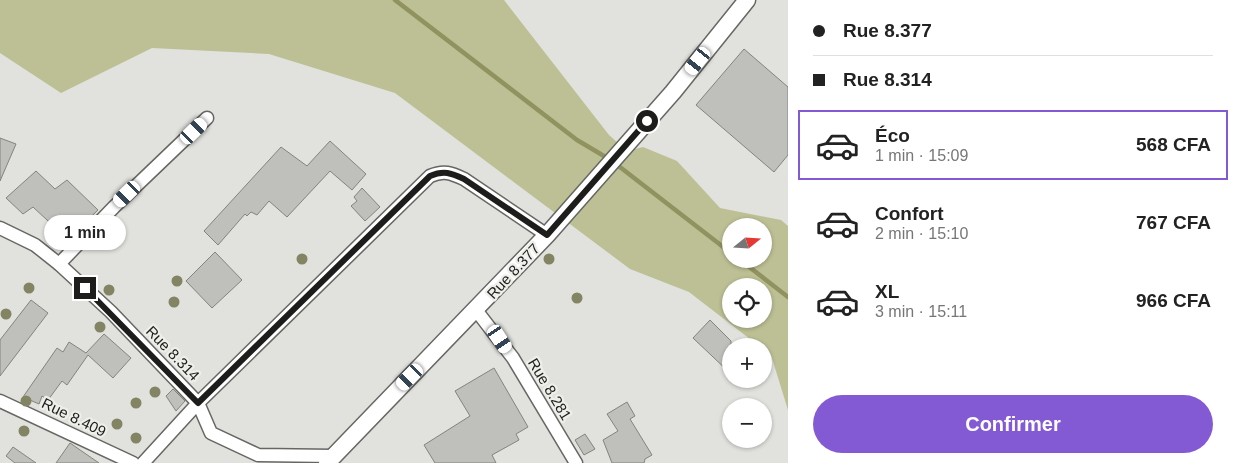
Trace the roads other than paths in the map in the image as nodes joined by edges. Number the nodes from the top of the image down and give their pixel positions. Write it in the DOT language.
graph roads {
  1 [pos="747,0"];
  2 [pos="207,118"];
  3 [pos="0,228"];
  4 [pos="547,235"];
  5 [pos="59,264"];
  6 [pos="476,310"];
  7 [pos="0,401"];
  8 [pos="198,403"];
  9 [pos="330,460"];
  10 [pos="133,463"];
  11 [pos="143,463"];
  12 [pos="576,463"];
  1 -- 4 [label="street, Rue 8.377"];
  2 -- 5 [label="street"];
  3 -- 5 [label="street, Rue 8.314"];
  4 -- 6 [label="street, Rue 8.377"];
  4 -- 8 [label="street"];
  5 -- 8 [label="street, Rue 8.314"];
  6 -- 9 [label="street, Rue 8.377"];
  6 -- 12 [label="street, Rue 8.281"];
  7 -- 10 [label="street, Rue 8.409"];
  8 -- 9 [label="street, Rue 8.314"];
  8 -- 11 [label="street"];
}
